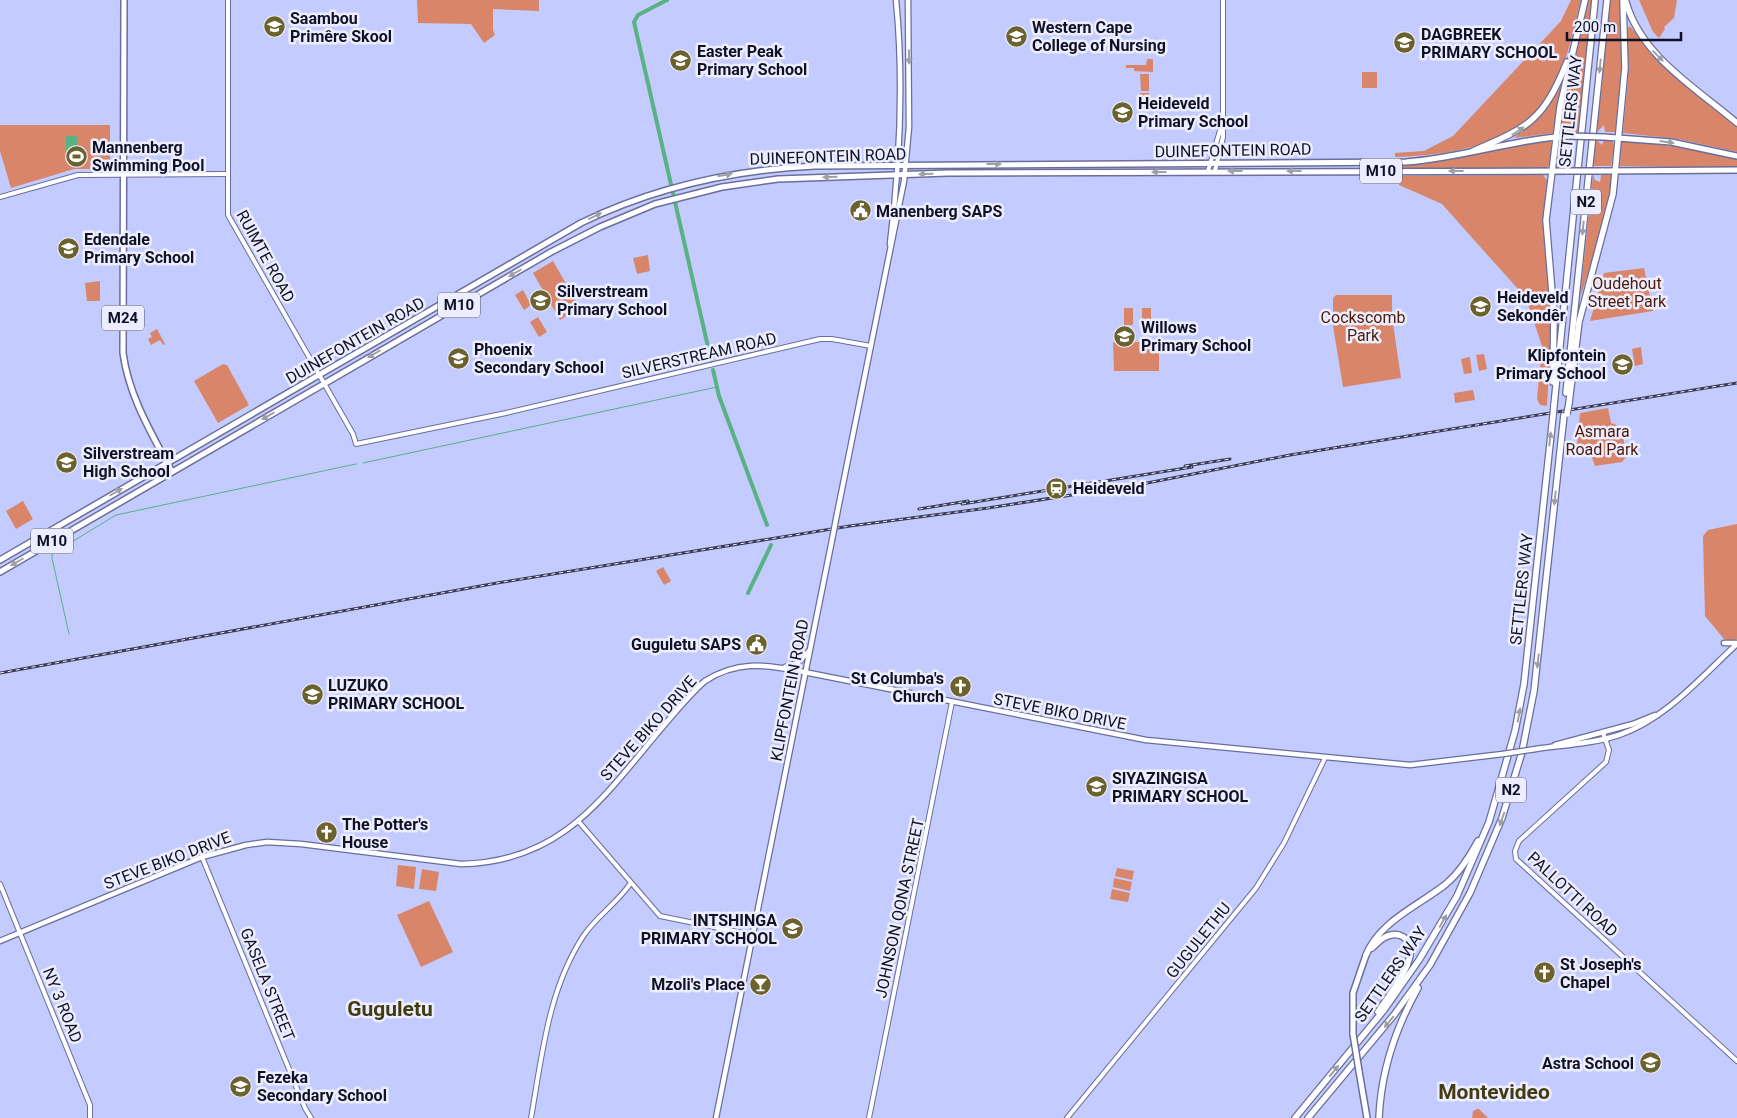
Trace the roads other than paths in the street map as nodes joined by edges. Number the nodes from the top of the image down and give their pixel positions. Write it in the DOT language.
graph roads {
  1 [pos="124,0"];
  2 [pos="228,0"];
  3 [pos="896,0"];
  4 [pos="908,0"];
  5 [pos="1222,0"];
  6 [pos="1585,0"];
  7 [pos="1595,0"];
  8 [pos="1607,0"];
  9 [pos="1624,0"];
  10 [pos="1572,50"];
  11 [pos="1223,123"];
  12 [pos="1737,123"];
  13 [pos="1556,137"];
  14 [pos="1618,137"];
  15 [pos="1473,151"];
  16 [pos="1737,156"];
  17 [pos="1217,163"];
  18 [pos="1210,164"];
  19 [pos="897,166"];
  20 [pos="906,166"];
  21 [pos="1737,170"];
  22 [pos="1208,171"];
  23 [pos="1215,171"];
  24 [pos="1552,171"];
  25 [pos="1615,171"];
  26 [pos="227,174"];
  27 [pos="905,174"];
  28 [pos="123,175"];
  29 [pos="896,175"];
  30 [pos="0,197"];
  31 [pos="887,268"];
  32 [pos="871,346"];
  33 [pos="319,375"];
  34 [pos="324,383"];
  35 [pos="1567,403"];
  36 [pos="1554,404"];
  37 [pos="356,444"];
  38 [pos="167,462"];
  39 [pos="172,472"];
  40 [pos="0,560"];
  41 [pos="0,572"];
  42 [pos="1724,642"];
  43 [pos="1737,644"];
  44 [pos="809,651"];
  45 [pos="782,668"];
  46 [pos="805,672"];
  47 [pos="952,702"];
  48 [pos="1667,708"];
  49 [pos="1603,733"];
  50 [pos="1605,739"];
  51 [pos="1544,748"];
  52 [pos="1324,760"];
  53 [pos="1507,762"];
  54 [pos="579,822"];
  55 [pos="202,857"];
  56 [pos="0,884"];
  57 [pos="630,884"];
  58 [pos="20,932"];
  59 [pos="753,935"];
  60 [pos="0,941"];
  61 [pos="1437,954"];
  62 [pos="1366,955"];
  63 [pos="1360,1038"];
  64 [pos="1737,1061"];
  65 [pos="90,1118"];
  66 [pos="311,1118"];
  67 [pos="531,1118"];
  68 [pos="716,1118"];
  69 [pos="869,1118"];
  70 [pos="1068,1118"];
  71 [pos="1295,1118"];
  72 [pos="1308,1118"];
  73 [pos="1367,1118"];
  74 [pos="1379,1118"];
  1 -- 28 [label="main road, M24"];
  2 -- 26 [label="street, RUIMTE ROAD"];
  3 -- 19 [label="main road, KLIPFONTEIN ROAD"];
  4 -- 20 [label="main road, KLIPFONTEIN ROAD, one-way"];
  5 -- 11 [label="street"];
  6 -- 10 [label="highway"];
  7 -- 36 [label="highway, SETTLERS WAY / N2"];
  8 -- 35 [label="highway, SETTLERS WAY / N2, one-way"];
  9 -- 12 [label="highway, one-way"];
  9 -- 14 [label="highway"];
  10 -- 13 [label="highway"];
  15 -- 10 [label="highway, one-way"];
  11 -- 17 [label="street"];
  11 -- 18 [label="street"];
  13 -- 14 [label="main road, DUINEFONTEIN ROAD / M10, bridge"];
  13 -- 15 [label="main road, DUINEFONTEIN ROAD / M10"];
  13 -- 24 [label="highway"];
  14 -- 16 [label="main road, M10, one-way"];
  14 -- 25 [label="highway"];
  15 -- 17 [label="main road, DUINEFONTEIN ROAD / M10"];
  17 -- 18 [label="main road, DUINEFONTEIN ROAD / M10"];
  17 -- 23 [label="street"];
  20 -- 18 [label="main road, DUINEFONTEIN ROAD / M10, one-way"];
  18 -- 22 [label="street"];
  19 -- 20 [label="main road, DUINEFONTEIN ROAD / M10"];
  19 -- 29 [label="main road, KLIPFONTEIN ROAD"];
  33 -- 19 [label="main road, DUINEFONTEIN ROAD / M10, one-way"];
  20 -- 27 [label="main road, KLIPFONTEIN ROAD"];
  21 -- 25 [label="main road, M10"];
  22 -- 23 [label="main road, DUINEFONTEIN ROAD / M10"];
  22 -- 27 [label="main road, DUINEFONTEIN ROAD / M10, one-way"];
  24 -- 23 [label="main road, DUINEFONTEIN ROAD / M10, one-way"];
  24 -- 25 [label="main road, DUINEFONTEIN ROAD / M10, bridge"];
  24 -- 36 [label="highway"];
  25 -- 35 [label="highway"];
  26 -- 28 [label="street"];
  26 -- 33 [label="street, RUIMTE ROAD"];
  27 -- 29 [label="main road, DUINEFONTEIN ROAD / M10"];
  27 -- 31 [label="main road, KLIPFONTEIN ROAD"];
  28 -- 30 [label="street"];
  28 -- 38 [label="main road, M24"];
  29 -- 31 [label="main road, KLIPFONTEIN ROAD"];
  29 -- 34 [label="main road, DUINEFONTEIN ROAD / M10, one-way"];
  31 -- 32 [label="main road, KLIPFONTEIN ROAD"];
  32 -- 37 [label="street, SILVERSTREAM ROAD"];
  32 -- 44 [label="main road, KLIPFONTEIN ROAD, bridge"];
  33 -- 34 [label="street, RUIMTE ROAD"];
  33 -- 38 [label="main road, DUINEFONTEIN ROAD / M10"];
  34 -- 37 [label="street, RUIMTE ROAD"];
  34 -- 39 [label="main road, DUINEFONTEIN ROAD / M10, one-way"];
  35 -- 61 [label="highway, SETTLERS WAY / N2, one-way, bridge"];
  53 -- 36 [label="highway, SETTLERS WAY / N2, one-way, bridge"];
  38 -- 39 [label="main road, M24"];
  40 -- 38 [label="main road, DUINEFONTEIN ROAD / M10, one-way"];
  39 -- 41 [label="main road, DUINEFONTEIN ROAD / M10, one-way"];
  42 -- 43 [label="main road"];
  43 -- 48 [label="main road"];
  44 -- 45 [label="main road"];
  44 -- 46 [label="main road, KLIPFONTEIN ROAD"];
  45 -- 46 [label="main road, STEVE BIKO DRIVE"];
  45 -- 54 [label="main road, STEVE BIKO DRIVE"];
  46 -- 47 [label="main road, STEVE BIKO DRIVE"];
  46 -- 59 [label="main road, KLIPFONTEIN ROAD"];
  47 -- 52 [label="main road, STEVE BIKO DRIVE"];
  47 -- 69 [label="street, JOHNSON QONA STREET"];
  48 -- 49 [label="main road"];
  48 -- 50 [label="main road"];
  49 -- 50 [label="street"];
  49 -- 51 [label="main road"];
  50 -- 51 [label="main road"];
  50 -- 64 [label="street, PALLOTTI ROAD"];
  51 -- 52 [label="main road, STEVE BIKO DRIVE, bridge"];
  52 -- 70 [label="street, GUGULETHU"];
  53 -- 62 [label="highway"];
  63 -- 53 [label="highway, SETTLERS WAY / N2, one-way"];
  54 -- 55 [label="main road, STEVE BIKO DRIVE"];
  54 -- 57 [label="street"];
  55 -- 58 [label="main road, STEVE BIKO DRIVE"];
  55 -- 66 [label="street, GASELA STREET"];
  56 -- 58 [label="street, NY 3 ROAD"];
  57 -- 59 [label="street"];
  57 -- 67 [label="street"];
  58 -- 60 [label="main road, STEVE BIKO DRIVE"];
  58 -- 65 [label="street, NY 3 ROAD"];
  59 -- 68 [label="main road, KLIPFONTEIN ROAD"];
  61 -- 72 [label="highway, SETTLERS WAY / N2, one-way"];
  61 -- 74 [label="highway"];
  62 -- 63 [label="highway"];
  62 -- 73 [label="main road, bridge"];
  71 -- 63 [label="highway, SETTLERS WAY / N2, one-way"];
}
